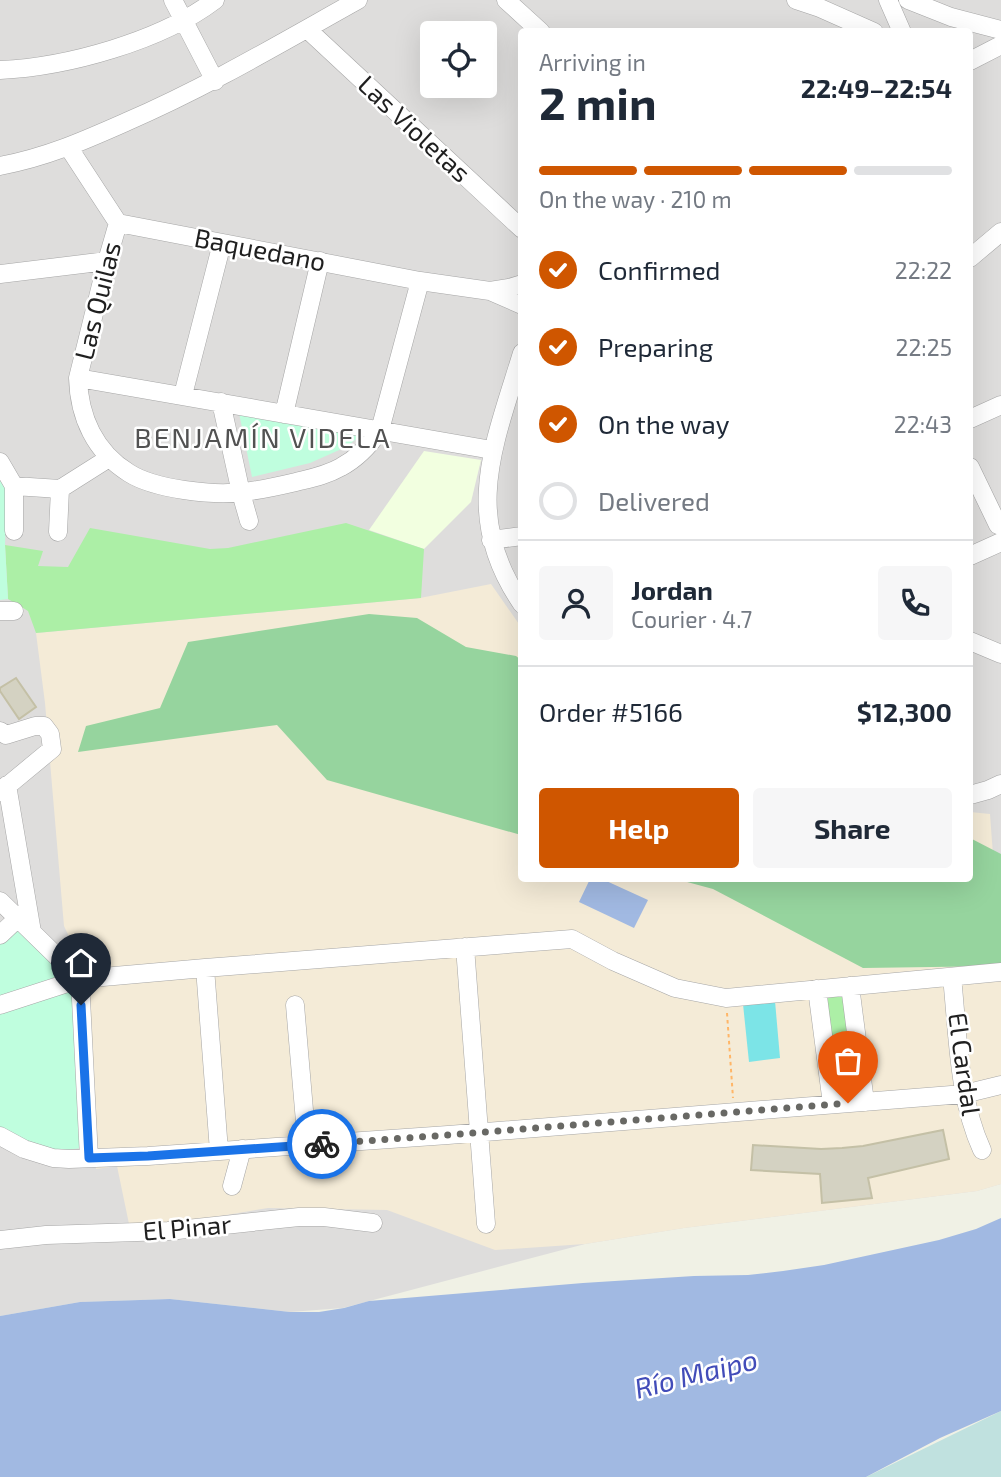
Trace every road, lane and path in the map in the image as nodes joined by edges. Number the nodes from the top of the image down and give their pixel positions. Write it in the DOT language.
graph roads {
  1 [pos="173,0"];
  2 [pos="215,0"];
  3 [pos="358,0"];
  4 [pos="506,0"];
  5 [pos="796,0"];
  6 [pos="888,0"];
  7 [pos="908,0"];
  8 [pos="183,20"];
  9 [pos="537,28"];
  10 [pos="866,28"];
  11 [pos="900,28"];
  12 [pos="307,29"];
  13 [pos="1001,30"];
  14 [pos="1001,45"];
  15 [pos="973,59"];
  16 [pos="0,70"];
  17 [pos="215,81"];
  18 [pos="69,148"];
  19 [pos="0,166"];
  20 [pos="118,223"];
  21 [pos="518,225"];
  22 [pos="1001,232"];
  23 [pos="222,243"];
  24 [pos="973,255"];
  25 [pos="107,261"];
  26 [pos="320,261"];
  27 [pos="0,274"];
  28 [pos="420,281"];
  29 [pos="518,285"];
  30 [pos="490,291"];
  31 [pos="518,303"];
  32 [pos="518,366"];
  33 [pos="78,378"];
  34 [pos="183,396"];
  35 [pos="221,402"];
  36 [pos="1001,405"];
  37 [pos="284,414"];
  38 [pos="973,418"];
  39 [pos="380,430"];
  40 [pos="492,450"];
  41 [pos="109,458"];
  42 [pos="0,463"];
  43 [pos="973,473"];
  44 [pos="15,486"];
  45 [pos="60,489"];
  46 [pos="241,493"];
  47 [pos="249,521"];
  48 [pos="1000,530"];
  49 [pos="14,531"];
  50 [pos="58,532"];
  51 [pos="518,537"];
  52 [pos="491,540"];
  53 [pos="973,553"];
  54 [pos="518,598"];
  55 [pos="973,642"];
  56 [pos="1001,654"];
  57 [pos="0,732"];
  58 [pos="1001,784"];
  59 [pos="3,789"];
  60 [pos="973,794"];
  61 [pos="0,901"];
  62 [pos="18,918"];
  63 [pos="32,932"];
  64 [pos="0,935"];
  65 [pos="465,947"];
  66 [pos="205,968"];
  67 [pos="1001,972"];
  68 [pos="960,976"];
  69 [pos="80,979"];
  70 [pos="1001,980"];
  71 [pos="850,986"];
  72 [pos="817,989"];
  73 [pos="726,998"];
  74 [pos="295,1004"];
  75 [pos="0,1005"];
  76 [pos="1001,1085"];
  77 [pos="964,1094"];
  78 [pos="865,1102"];
  79 [pos="832,1104"];
  80 [pos="734,1111"];
  81 [pos="479,1133"];
  82 [pos="0,1136"];
  83 [pos="307,1144"];
  84 [pos="242,1149"];
  85 [pos="982,1150"];
  86 [pos="219,1151"];
  87 [pos="89,1158"];
  88 [pos="232,1186"];
  89 [pos="373,1223"];
  90 [pos="486,1224"];
  91 [pos="0,1240"];
  1 -- 8 [label="street"];
  2 -- 8 [label="street"];
  3 -- 12 [label="street"];
  4 -- 9 [label="street"];
  5 -- 10 [label="street"];
  6 -- 11 [label="street"];
  7 -- 13 [label="street"];
  8 -- 16 [label="street"];
  8 -- 17 [label="street"];
  12 -- 17 [label="street"];
  12 -- 21 [label="street, Las Violetas"];
  14 -- 15 [label="street"];
  17 -- 18 [label="street"];
  18 -- 19 [label="street"];
  18 -- 20 [label="street"];
  20 -- 23 [label="street, Baquedano"];
  20 -- 25 [label="street, Las Quilas"];
  22 -- 24 [label="street"];
  23 -- 26 [label="street, Baquedano"];
  23 -- 34 [label="street"];
  25 -- 27 [label="street"];
  25 -- 33 [label="street, Las Quilas"];
  26 -- 28 [label="street, Baquedano"];
  26 -- 37 [label="street"];
  28 -- 30 [label="street, Baquedano"];
  28 -- 39 [label="street"];
  29 -- 30 [label="street, Baquedano"];
  30 -- 31 [label="street, Baquedano"];
  32 -- 40 [label="street"];
  33 -- 34 [label="street"];
  33 -- 41 [label="street"];
  34 -- 35 [label="street"];
  35 -- 37 [label="street"];
  35 -- 46 [label="street"];
  36 -- 38 [label="street"];
  37 -- 39 [label="street"];
  39 -- 40 [label="street"];
  39 -- 46 [label="street"];
  40 -- 52 [label="street"];
  41 -- 45 [label="street"];
  41 -- 46 [label="street"];
  42 -- 44 [label="street"];
  43 -- 48 [label="street"];
  44 -- 45 [label="street"];
  44 -- 49 [label="street"];
  45 -- 50 [label="street"];
  46 -- 47 [label="street"];
  48 -- 53 [label="street"];
  51 -- 52 [label="street"];
  52 -- 54 [label="street"];
  55 -- 56 [label="street"];
  57 -- 59 [label="street"];
  58 -- 60 [label="street"];
  59 -- 63 [label="street"];
  61 -- 62 [label="street"];
  62 -- 63 [label="street"];
  62 -- 64 [label="street"];
  63 -- 69 [label="street"];
  65 -- 66 [label="street"];
  65 -- 73 [label="street"];
  65 -- 81 [label="street"];
  66 -- 69 [label="street"];
  66 -- 86 [label="street"];
  67 -- 68 [label="street"];
  68 -- 70 [label="street"];
  68 -- 71 [label="street"];
  68 -- 77 [label="street, El Cardal"];
  69 -- 75 [label="street"];
  69 -- 87 [label="street"];
  71 -- 72 [label="street"];
  71 -- 78 [label="street"];
  72 -- 73 [label="street"];
  72 -- 79 [label="street"];
  73 -- 80 [label="path"];
  74 -- 83 [label="street"];
  76 -- 77 [label="street"];
  77 -- 78 [label="street"];
  77 -- 85 [label="street, El Cardal"];
  78 -- 79 [label="street"];
  79 -- 80 [label="street"];
  80 -- 81 [label="street"];
  81 -- 83 [label="street"];
  81 -- 90 [label="street"];
  82 -- 87 [label="street"];
  83 -- 84 [label="street"];
  84 -- 86 [label="street"];
  84 -- 88 [label="street"];
  86 -- 87 [label="street"];
  89 -- 91 [label="street, El Pinar"];
}
